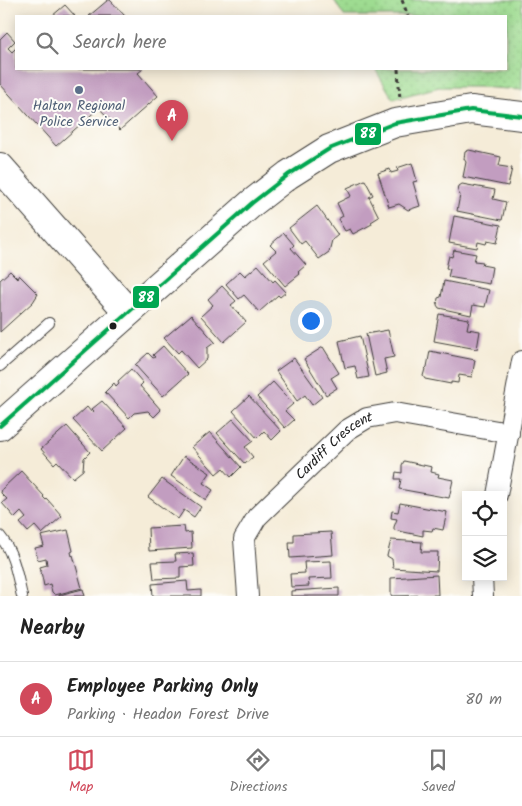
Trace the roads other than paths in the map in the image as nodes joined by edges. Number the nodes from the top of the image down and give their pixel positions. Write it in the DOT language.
graph roads {
  1 [pos="522,116"];
  2 [pos="0,167"];
  3 [pos="128,312"];
  4 [pos="49,323"];
  5 [pos="522,361"];
  6 [pos="0,366"];
  7 [pos="0,426"];
  8 [pos="509,434"];
  9 [pos="498,491"];
  10 [pos="0,536"];
  11 [pos="482,581"];
  12 [pos="22,596"];
  13 [pos="248,596"];
  14 [pos="483,596"];
  1 -- 3 [label="street"];
  2 -- 3 [label="street"];
  3 -- 7 [label="street"];
  4 -- 6 [label="lane"];
  5 -- 8 [label="street"];
  8 -- 9 [label="street"];
  8 -- 13 [label="street, Cardiff Crescent"];
  10 -- 12 [label="lane"];
  11 -- 14 [label="street"];
}
